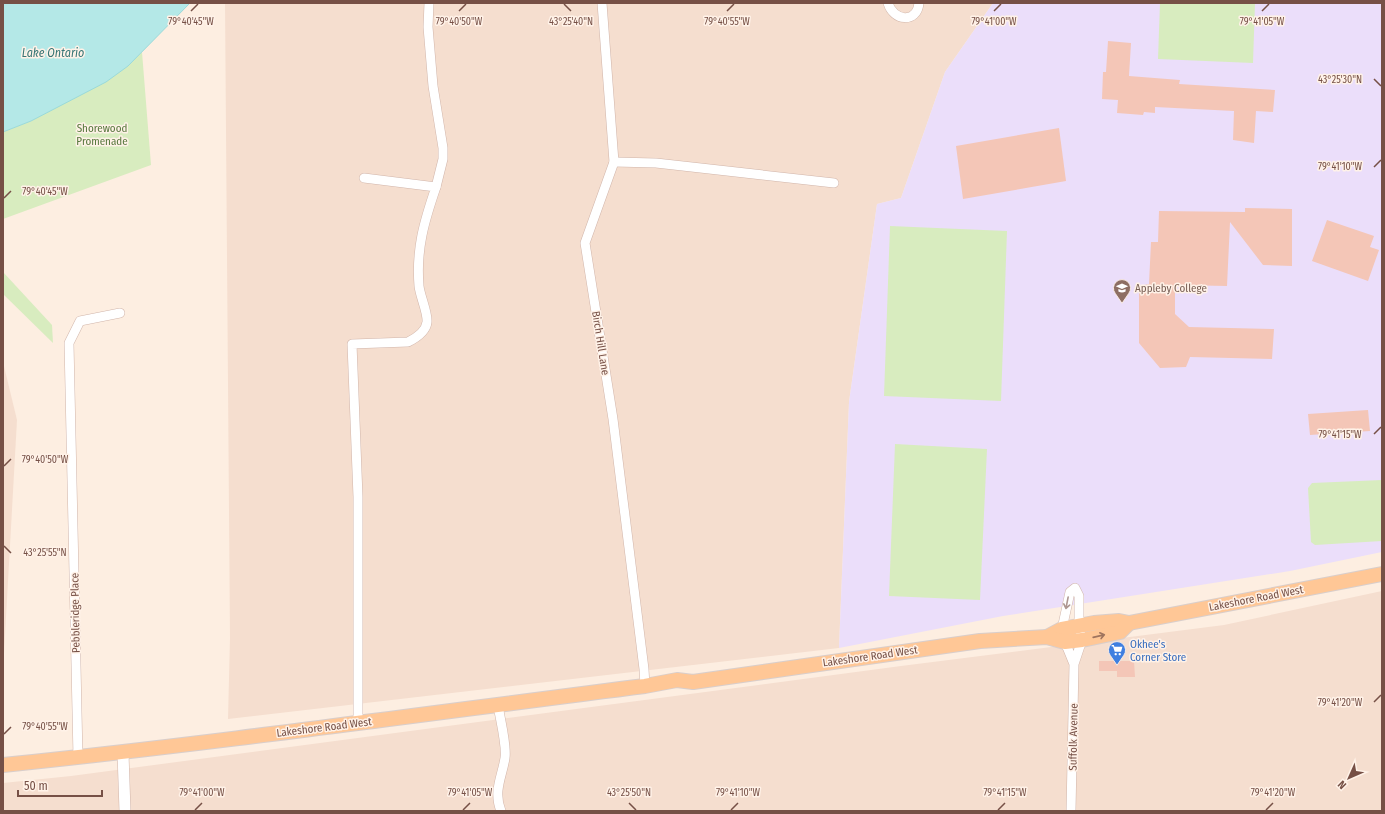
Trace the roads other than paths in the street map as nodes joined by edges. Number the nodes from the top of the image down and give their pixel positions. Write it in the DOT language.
graph roads {
  1 [pos="429,3"];
  2 [pos="602,3"];
  3 [pos="888,3"];
  4 [pos="919,3"];
  5 [pos="614,162"];
  6 [pos="364,178"];
  7 [pos="834,183"];
  8 [pos="436,187"];
  9 [pos="120,313"];
  10 [pos="1382,574"];
  11 [pos="1129,623"];
  12 [pos="1079,626"];
  13 [pos="1064,636"];
  14 [pos="1082,640"];
  15 [pos="1074,664"];
  16 [pos="645,686"];
  17 [pos="498,705"];
  18 [pos="358,723"];
  19 [pos="123,753"];
  20 [pos="78,757"];
  21 [pos="3,765"];
  22 [pos="125,811"];
  23 [pos="501,811"];
  24 [pos="1072,811"];
  1 -- 8 [label="street"];
  2 -- 5 [label="street, Birch Hill Lane"];
  3 -- 4 [label="street"];
  5 -- 7 [label="street"];
  5 -- 16 [label="street, Birch Hill Lane"];
  6 -- 8 [label="street"];
  8 -- 18 [label="street"];
  9 -- 20 [label="street, Pebbleridge Place"];
  10 -- 11 [label="main road, Lakeshore Road West"];
  11 -- 12 [label="main road, Lakeshore Road West"];
  14 -- 11 [label="main road, Lakeshore Road West, one-way"];
  12 -- 13 [label="main road, Lakeshore Road West"];
  12 -- 13 [label="street, one-way"];
  12 -- 14 [label="street"];
  13 -- 14 [label="main road, Lakeshore Road West"];
  13 -- 15 [label="street, Suffolk Avenue"];
  13 -- 16 [label="main road, Lakeshore Road West"];
  14 -- 15 [label="street, Suffolk Avenue"];
  15 -- 24 [label="street, Suffolk Avenue"];
  16 -- 17 [label="main road, Lakeshore Road West"];
  17 -- 18 [label="main road, Lakeshore Road West"];
  17 -- 23 [label="street"];
  18 -- 19 [label="main road, Lakeshore Road West"];
  19 -- 20 [label="main road, Lakeshore Road West"];
  19 -- 22 [label="street"];
  20 -- 21 [label="main road, Lakeshore Road West"];
}
